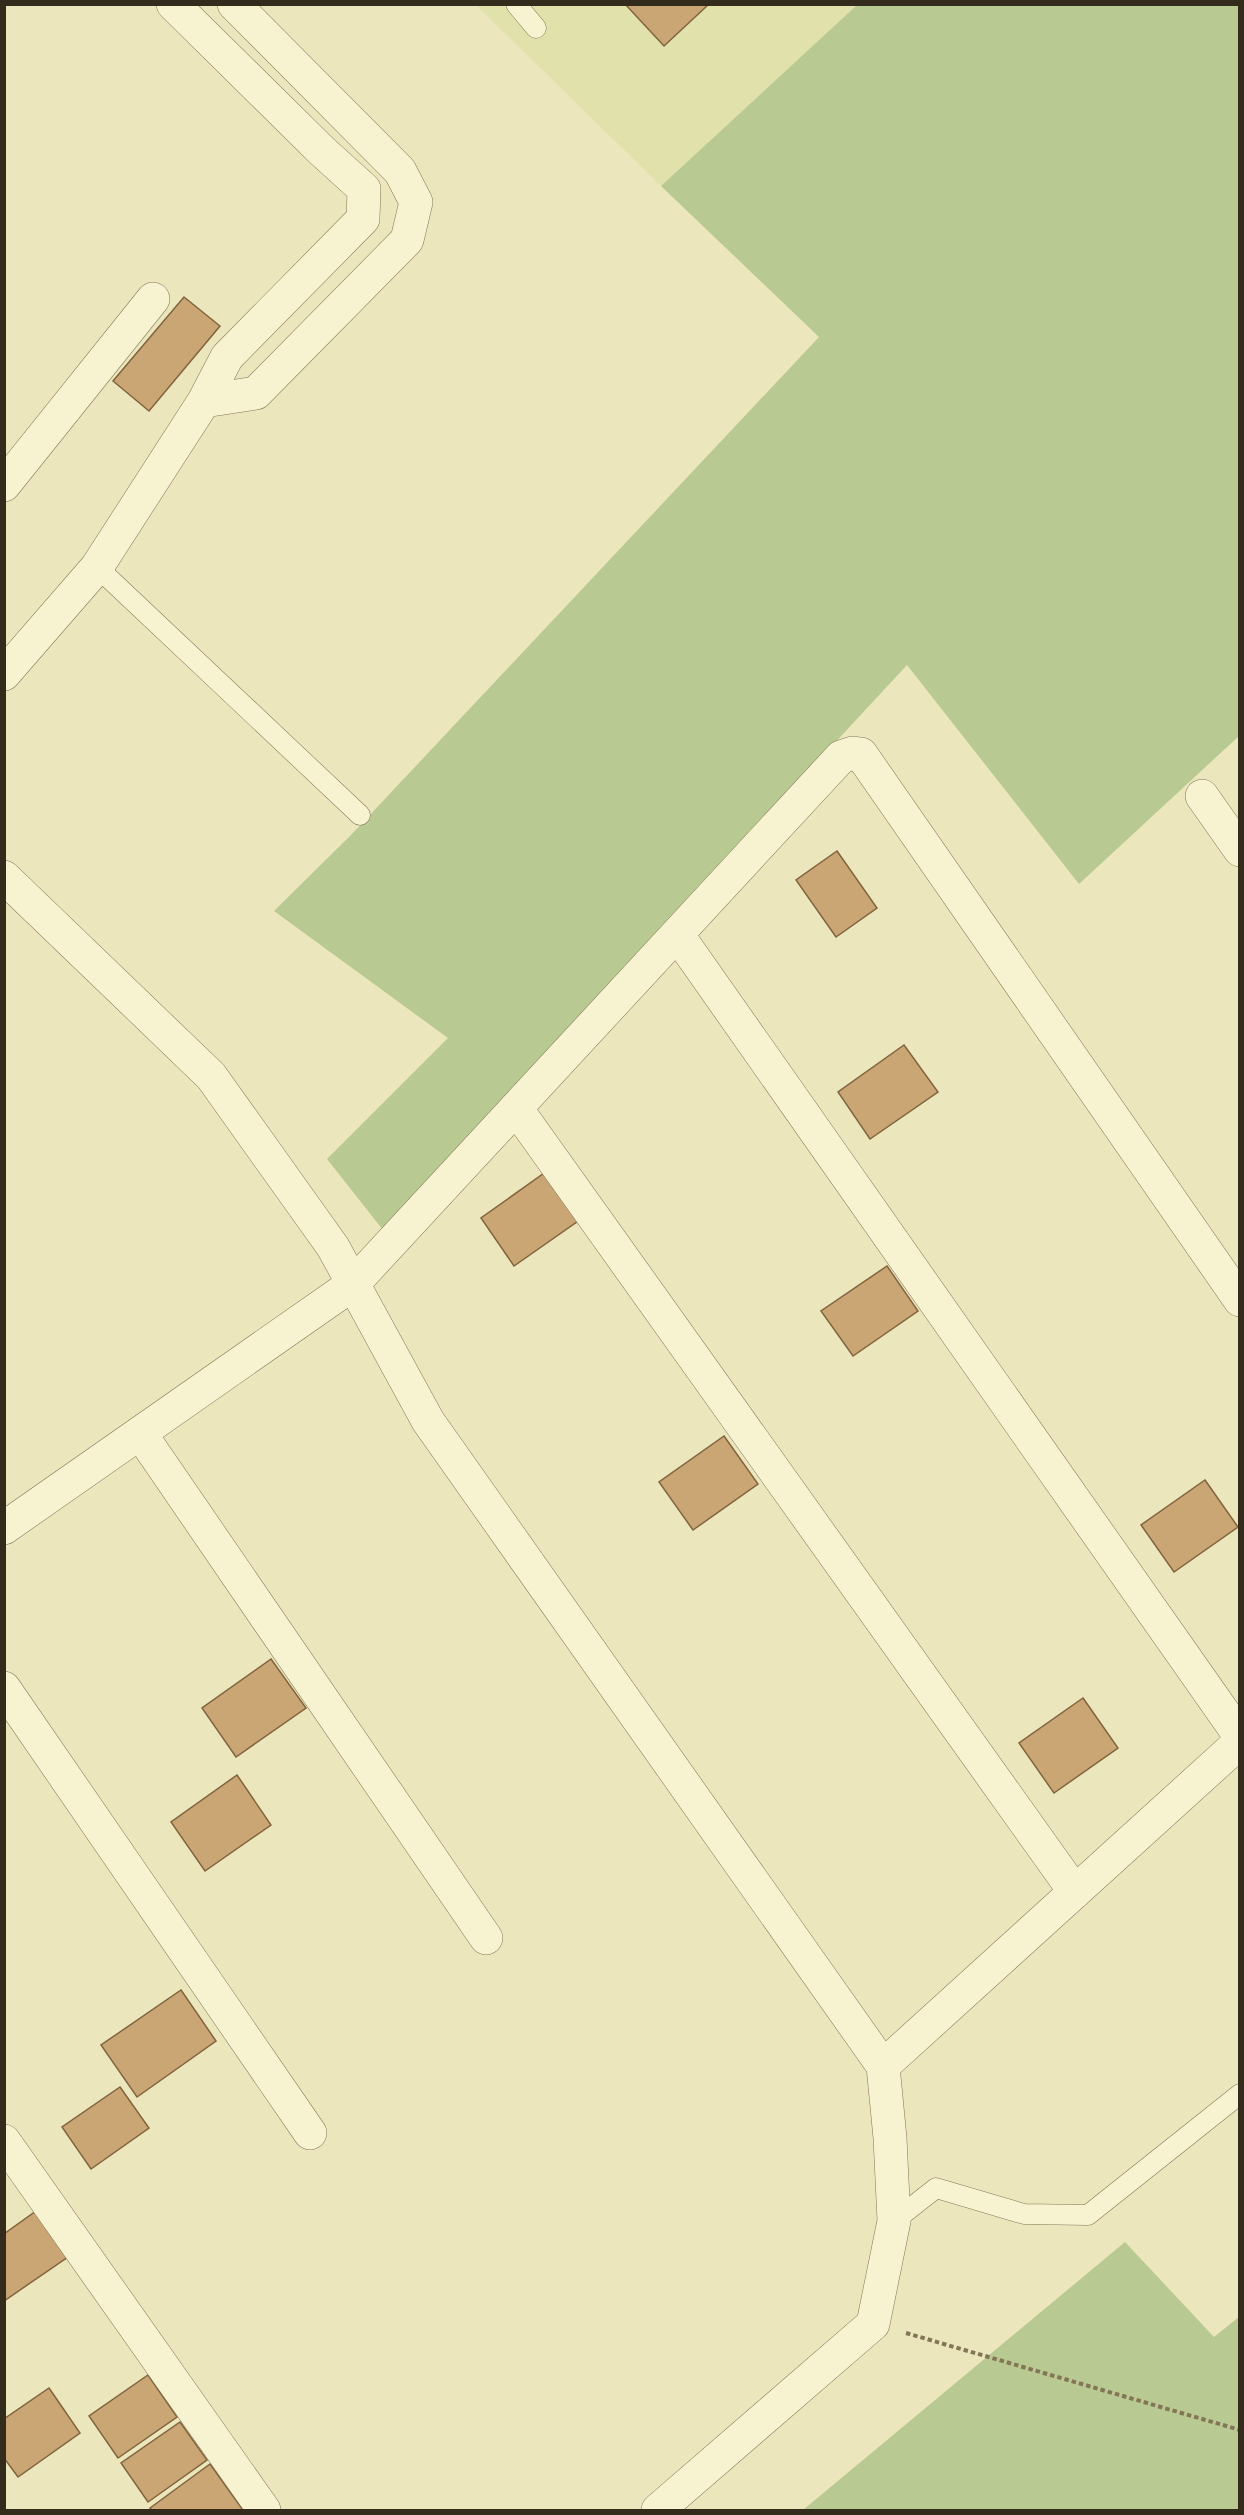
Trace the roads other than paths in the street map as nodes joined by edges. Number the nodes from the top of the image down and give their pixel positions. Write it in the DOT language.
graph roads {
  1 [pos="173,4"];
  2 [pos="234,4"];
  3 [pos="516,4"];
  4 [pos="536,28"];
  5 [pos="153,299"];
  6 [pos="204,401"];
  7 [pos="4,485"];
  8 [pos="98,567"];
  9 [pos="4,674"];
  10 [pos="1202,796"];
  11 [pos="360,815"];
  12 [pos="1239,850"];
  13 [pos="4,877"];
  14 [pos="677,934"];
  15 [pos="516,1108"];
  16 [pos="353,1284"];
  17 [pos="1239,1300"];
  18 [pos="140,1433"];
  19 [pos="4,1528"];
  20 [pos="4,1688"];
  21 [pos="1239,1736"];
  22 [pos="1239,1742"];
  23 [pos="1075,1892"];
  24 [pos="486,1938"];
  25 [pos="883,2066"];
  26 [pos="1239,2094"];
  27 [pos="310,2133"];
  28 [pos="4,2141"];
  29 [pos="894,2221"];
  30 [pos="264,2511"];
  31 [pos="658,2511"];
  1 -- 6 [label="street"];
  2 -- 6 [label="street"];
  3 -- 4 [label="lane"];
  5 -- 7 [label="street"];
  6 -- 8 [label="street"];
  8 -- 9 [label="street"];
  8 -- 11 [label="lane"];
  10 -- 12 [label="street"];
  13 -- 16 [label="street"];
  14 -- 15 [label="street"];
  14 -- 17 [label="street"];
  14 -- 21 [label="street"];
  15 -- 16 [label="street"];
  15 -- 23 [label="street"];
  16 -- 18 [label="street"];
  16 -- 25 [label="street"];
  18 -- 19 [label="street"];
  18 -- 24 [label="street"];
  20 -- 27 [label="street"];
  22 -- 23 [label="street"];
  23 -- 25 [label="street"];
  25 -- 29 [label="street"];
  26 -- 29 [label="lane"];
  28 -- 30 [label="street"];
  29 -- 31 [label="street"];
}
